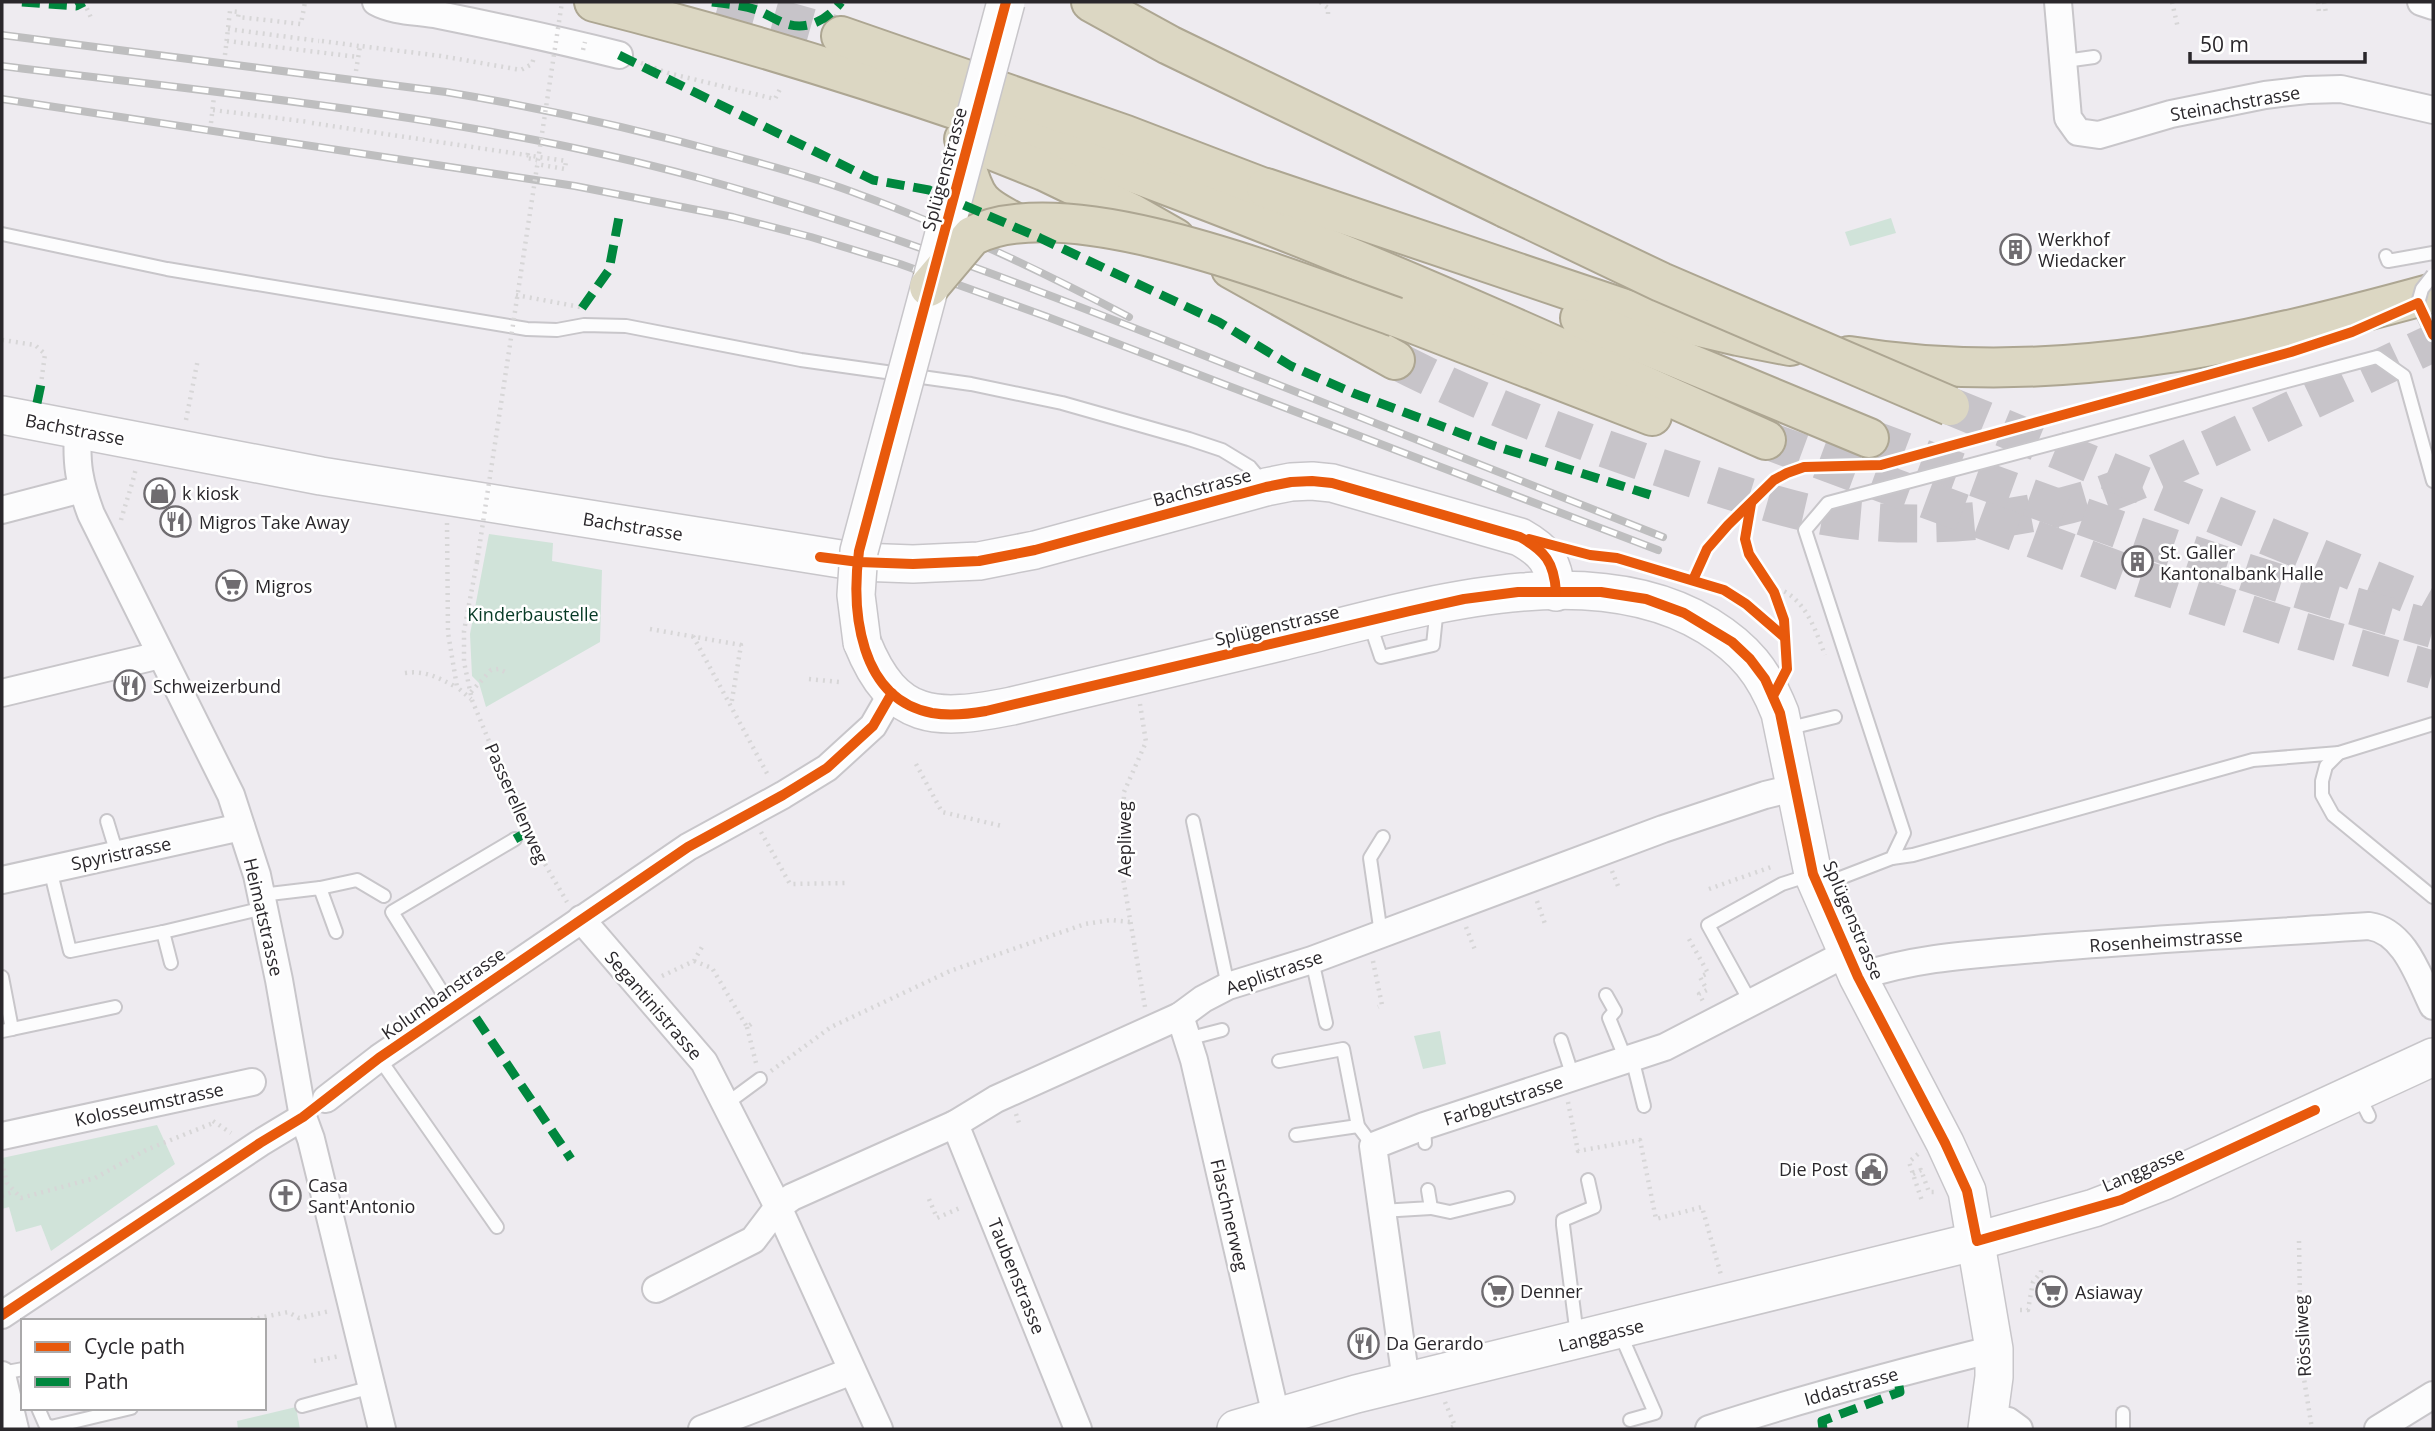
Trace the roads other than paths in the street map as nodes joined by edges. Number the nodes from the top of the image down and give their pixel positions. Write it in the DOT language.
graph roads {
  1 [pos="376,2"];
  2 [pos="594,2"];
  3 [pos="1006,2"];
  4 [pos="1091,2"];
  5 [pos="1118,2"];
  6 [pos="2058,2"];
  7 [pos="2421,2"];
  8 [pos="2433,6"];
  9 [pos="718,36"];
  10 [pos="841,36"];
  11 [pos="619,55"];
  12 [pos="2094,57"];
  13 [pos="2064,61"];
  14 [pos="2433,110"];
  15 [pos="1345,130"];
  16 [pos="964,160"];
  17 [pos="1266,188"];
  18 [pos="1016,223"];
  19 [pos="2,234"];
  20 [pos="2433,253"];
  21 [pos="2386,256"];
  22 [pos="2433,275"];
  23 [pos="929,287"];
  24 [pos="2432,319"];
  25 [pos="1395,360"];
  26 [pos="1950,406"];
  27 [pos="2,415"];
  28 [pos="78,430"];
  29 [pos="1869,438"];
  30 [pos="2433,481"];
  31 [pos="1266,487"];
  32 [pos="82,489"];
  33 [pos="2,510"];
  34 [pos="1556,592"];
  35 [pos="160,654"];
  36 [pos="2,693"];
  37 [pos="892,693"];
  38 [pos="1835,717"];
  39 [pos="2433,724"];
  40 [pos="1783,730"];
  41 [pos="2339,753"];
  42 [pos="1794,788"];
  43 [pos="107,821"];
  44 [pos="1193,821"];
  45 [pos="240,827"];
  46 [pos="1384,837"];
  47 [pos="515,839"];
  48 [pos="117,854"];
  49 [pos="1892,858"];
  50 [pos="50,869"];
  51 [pos="2,880"];
  52 [pos="1816,880"];
  53 [pos="320,888"];
  54 [pos="384,896"];
  55 [pos="2433,897"];
  56 [pos="262,902"];
  57 [pos="574,911"];
  58 [pos="163,932"];
  59 [pos="336,932"];
  60 [pos="1376,946"];
  61 [pos="1312,960"];
  62 [pos="171,963"];
  63 [pos="1852,965"];
  64 [pos="2,977"];
  65 [pos="1228,986"];
  66 [pos="1606,995"];
  67 [pos="1751,1003"];
  68 [pos="2433,1006"];
  69 [pos="115,1007"];
  70 [pos="452,1008"];
  71 [pos="1326,1023"];
  72 [pos="1184,1027"];
  73 [pos="7,1030"];
  74 [pos="1222,1030"];
  75 [pos="1561,1040"];
  76 [pos="2433,1057"];
  77 [pos="379,1058"];
  78 [pos="1629,1059"];
  79 [pos="1279,1061"];
  80 [pos="1569,1078"];
  81 [pos="760,1079"];
  82 [pos="252,1082"];
  83 [pos="326,1099"];
  84 [pos="726,1104"];
  85 [pos="1644,1106"];
  86 [pos="303,1117"];
  87 [pos="955,1124"];
  88 [pos="1296,1135"];
  89 [pos="2,1136"];
  90 [pos="1365,1136"];
  91 [pos="1588,1180"];
  92 [pos="1429,1190"];
  93 [pos="1508,1198"];
  94 [pos="778,1207"];
  95 [pos="1431,1208"];
  96 [pos="1381,1212"];
  97 [pos="496,1227"];
  98 [pos="1977,1241"];
  99 [pos="656,1289"];
  100 [pos="2,1315"];
  101 [pos="1619,1331"];
  102 [pos="1577,1341"];
  103 [pos="1994,1349"];
  104 [pos="21,1369"];
  105 [pos="852,1371"];
  106 [pos="2,1374"];
  107 [pos="1406,1381"];
  108 [pos="372,1387"];
  109 [pos="2433,1395"];
  110 [pos="302,1406"];
  111 [pos="39,1410"];
  112 [pos="123,1410"];
  113 [pos="2123,1413"];
  114 [pos="1276,1416"];
  115 [pos="1630,1420"];
  116 [pos="1998,1425"];
  117 [pos="15,1429"];
  118 [pos="382,1429"];
  119 [pos="702,1429"];
  120 [pos="879,1429"];
  121 [pos="1077,1429"];
  122 [pos="1236,1429"];
  123 [pos="1709,1429"];
  124 [pos="2123,1429"];
  125 [pos="2378,1429"];
  1 -- 11 [label="street"];
  2 -- 9 [label="highway"];
  3 -- 16 [label="main road, Splügenstrasse, bridge"];
  4 -- 15 [label="highway"];
  5 -- 15 [label="highway"];
  6 -- 13 [label="street"];
  7 -- 8 [label="street"];
  9 -- 18 [label="highway, bridge"];
  9 -- 25 [label="highway"];
  10 -- 17 [label="highway"];
  12 -- 13 [label="lane"];
  13 -- 14 [label="street, Steinachstrasse"];
  15 -- 26 [label="highway, bridge"];
  16 -- 18 [label="highway"];
  16 -- 23 [label="main road, Splügenstrasse, bridge"];
  17 -- 24 [label="highway"];
  17 -- 29 [label="highway"];
  18 -- 23 [label="highway, bridge"];
  19 -- 31 [label="lane"];
  20 -- 21 [label="lane"];
  22 -- 24 [label="lane, bridge"];
  23 -- 37 [label="main road, Splügenstrasse, bridge"];
  27 -- 28 [label="main road, Bachstrasse"];
  28 -- 31 [label="main road, Bachstrasse"];
  28 -- 32 [label="street, Heimatstrasse"];
  30 -- 49 [label="lane"];
  31 -- 34 [label="main road, Bachstrasse"];
  32 -- 33 [label="street"];
  32 -- 35 [label="street, Heimatstrasse"];
  34 -- 37 [label="main road, Splügenstrasse"];
  34 -- 40 [label="main road, Splügenstrasse"];
  35 -- 36 [label="street"];
  35 -- 45 [label="street, Heimatstrasse"];
  37 -- 57 [label="street, Kolumbanstrasse"];
  38 -- 40 [label="lane"];
  39 -- 41 [label="lane"];
  40 -- 42 [label="main road, Splügenstrasse"];
  41 -- 49 [label="lane"];
  41 -- 55 [label="lane"];
  42 -- 52 [label="main road, Splügenstrasse"];
  42 -- 60 [label="street, Aeplistrasse"];
  43 -- 48 [label="lane"];
  44 -- 65 [label="lane"];
  45 -- 48 [label="street, Spyristrasse"];
  45 -- 56 [label="street, Heimatstrasse"];
  46 -- 60 [label="lane"];
  47 -- 70 [label="lane"];
  48 -- 50 [label="street, Spyristrasse"];
  49 -- 52 [label="lane"];
  50 -- 51 [label="street, Spyristrasse"];
  50 -- 58 [label="lane"];
  52 -- 63 [label="main road, Splügenstrasse"];
  52 -- 67 [label="lane"];
  53 -- 54 [label="lane"];
  53 -- 56 [label="lane"];
  53 -- 59 [label="lane"];
  56 -- 58 [label="lane"];
  56 -- 86 [label="street, Heimatstrasse"];
  57 -- 70 [label="street, Kolumbanstrasse"];
  57 -- 84 [label="street, Segantinistrasse"];
  58 -- 62 [label="lane"];
  60 -- 61 [label="street, Aeplistrasse"];
  61 -- 65 [label="street, Aeplistrasse"];
  61 -- 71 [label="lane"];
  63 -- 67 [label="street, Farbgutstrasse"];
  63 -- 68 [label="street, Rosenheimstrasse"];
  63 -- 98 [label="main road, Splügenstrasse"];
  64 -- 73 [label="lane"];
  65 -- 72 [label="street, Aeplistrasse"];
  66 -- 78 [label="lane"];
  67 -- 78 [label="street, Farbgutstrasse"];
  69 -- 73 [label="lane"];
  70 -- 77 [label="street, Kolumbanstrasse"];
  72 -- 74 [label="lane"];
  72 -- 87 [label="street, Aeplistrasse"];
  72 -- 114 [label="street, Flaschnerweg"];
  75 -- 80 [label="lane"];
  76 -- 98 [label="main road, Langgasse"];
  77 -- 83 [label="street, Kolumbanstrasse"];
  77 -- 97 [label="lane"];
  78 -- 80 [label="street, Farbgutstrasse"];
  78 -- 85 [label="lane"];
  79 -- 90 [label="lane"];
  80 -- 90 [label="street, Farbgutstrasse"];
  81 -- 84 [label="lane"];
  82 -- 89 [label="street, Kolosseumstrasse"];
  84 -- 94 [label="street, Segantinistrasse"];
  86 -- 100 [label="street"];
  86 -- 108 [label="street, Heimatstrasse"];
  87 -- 94 [label="street, Aeplistrasse"];
  87 -- 121 [label="street, Taubenstrasse"];
  88 -- 90 [label="lane"];
  90 -- 96 [label="street"];
  91 -- 102 [label="lane"];
  92 -- 95 [label="lane"];
  93 -- 95 [label="lane"];
  94 -- 99 [label="street"];
  94 -- 105 [label="street, Segantinistrasse"];
  95 -- 96 [label="lane"];
  96 -- 107 [label="street"];
  98 -- 101 [label="main road, Langgasse"];
  98 -- 103 [label="main road, Splügenstrasse"];
  101 -- 102 [label="main road, Langgasse"];
  101 -- 115 [label="lane"];
  102 -- 107 [label="main road, Langgasse"];
  103 -- 116 [label="main road, Splügenstrasse"];
  103 -- 123 [label="street, Iddastrasse"];
  104 -- 106 [label="lane"];
  105 -- 119 [label="street"];
  105 -- 120 [label="street, Segantinistrasse"];
  106 -- 117 [label="street"];
  107 -- 114 [label="main road, Langgasse"];
  108 -- 110 [label="lane"];
  108 -- 118 [label="street, Heimatstrasse"];
  109 -- 125 [label="street"];
  111 -- 112 [label="lane"];
  113 -- 124 [label="lane"];
  114 -- 122 [label="main road, Langgasse"];
}
